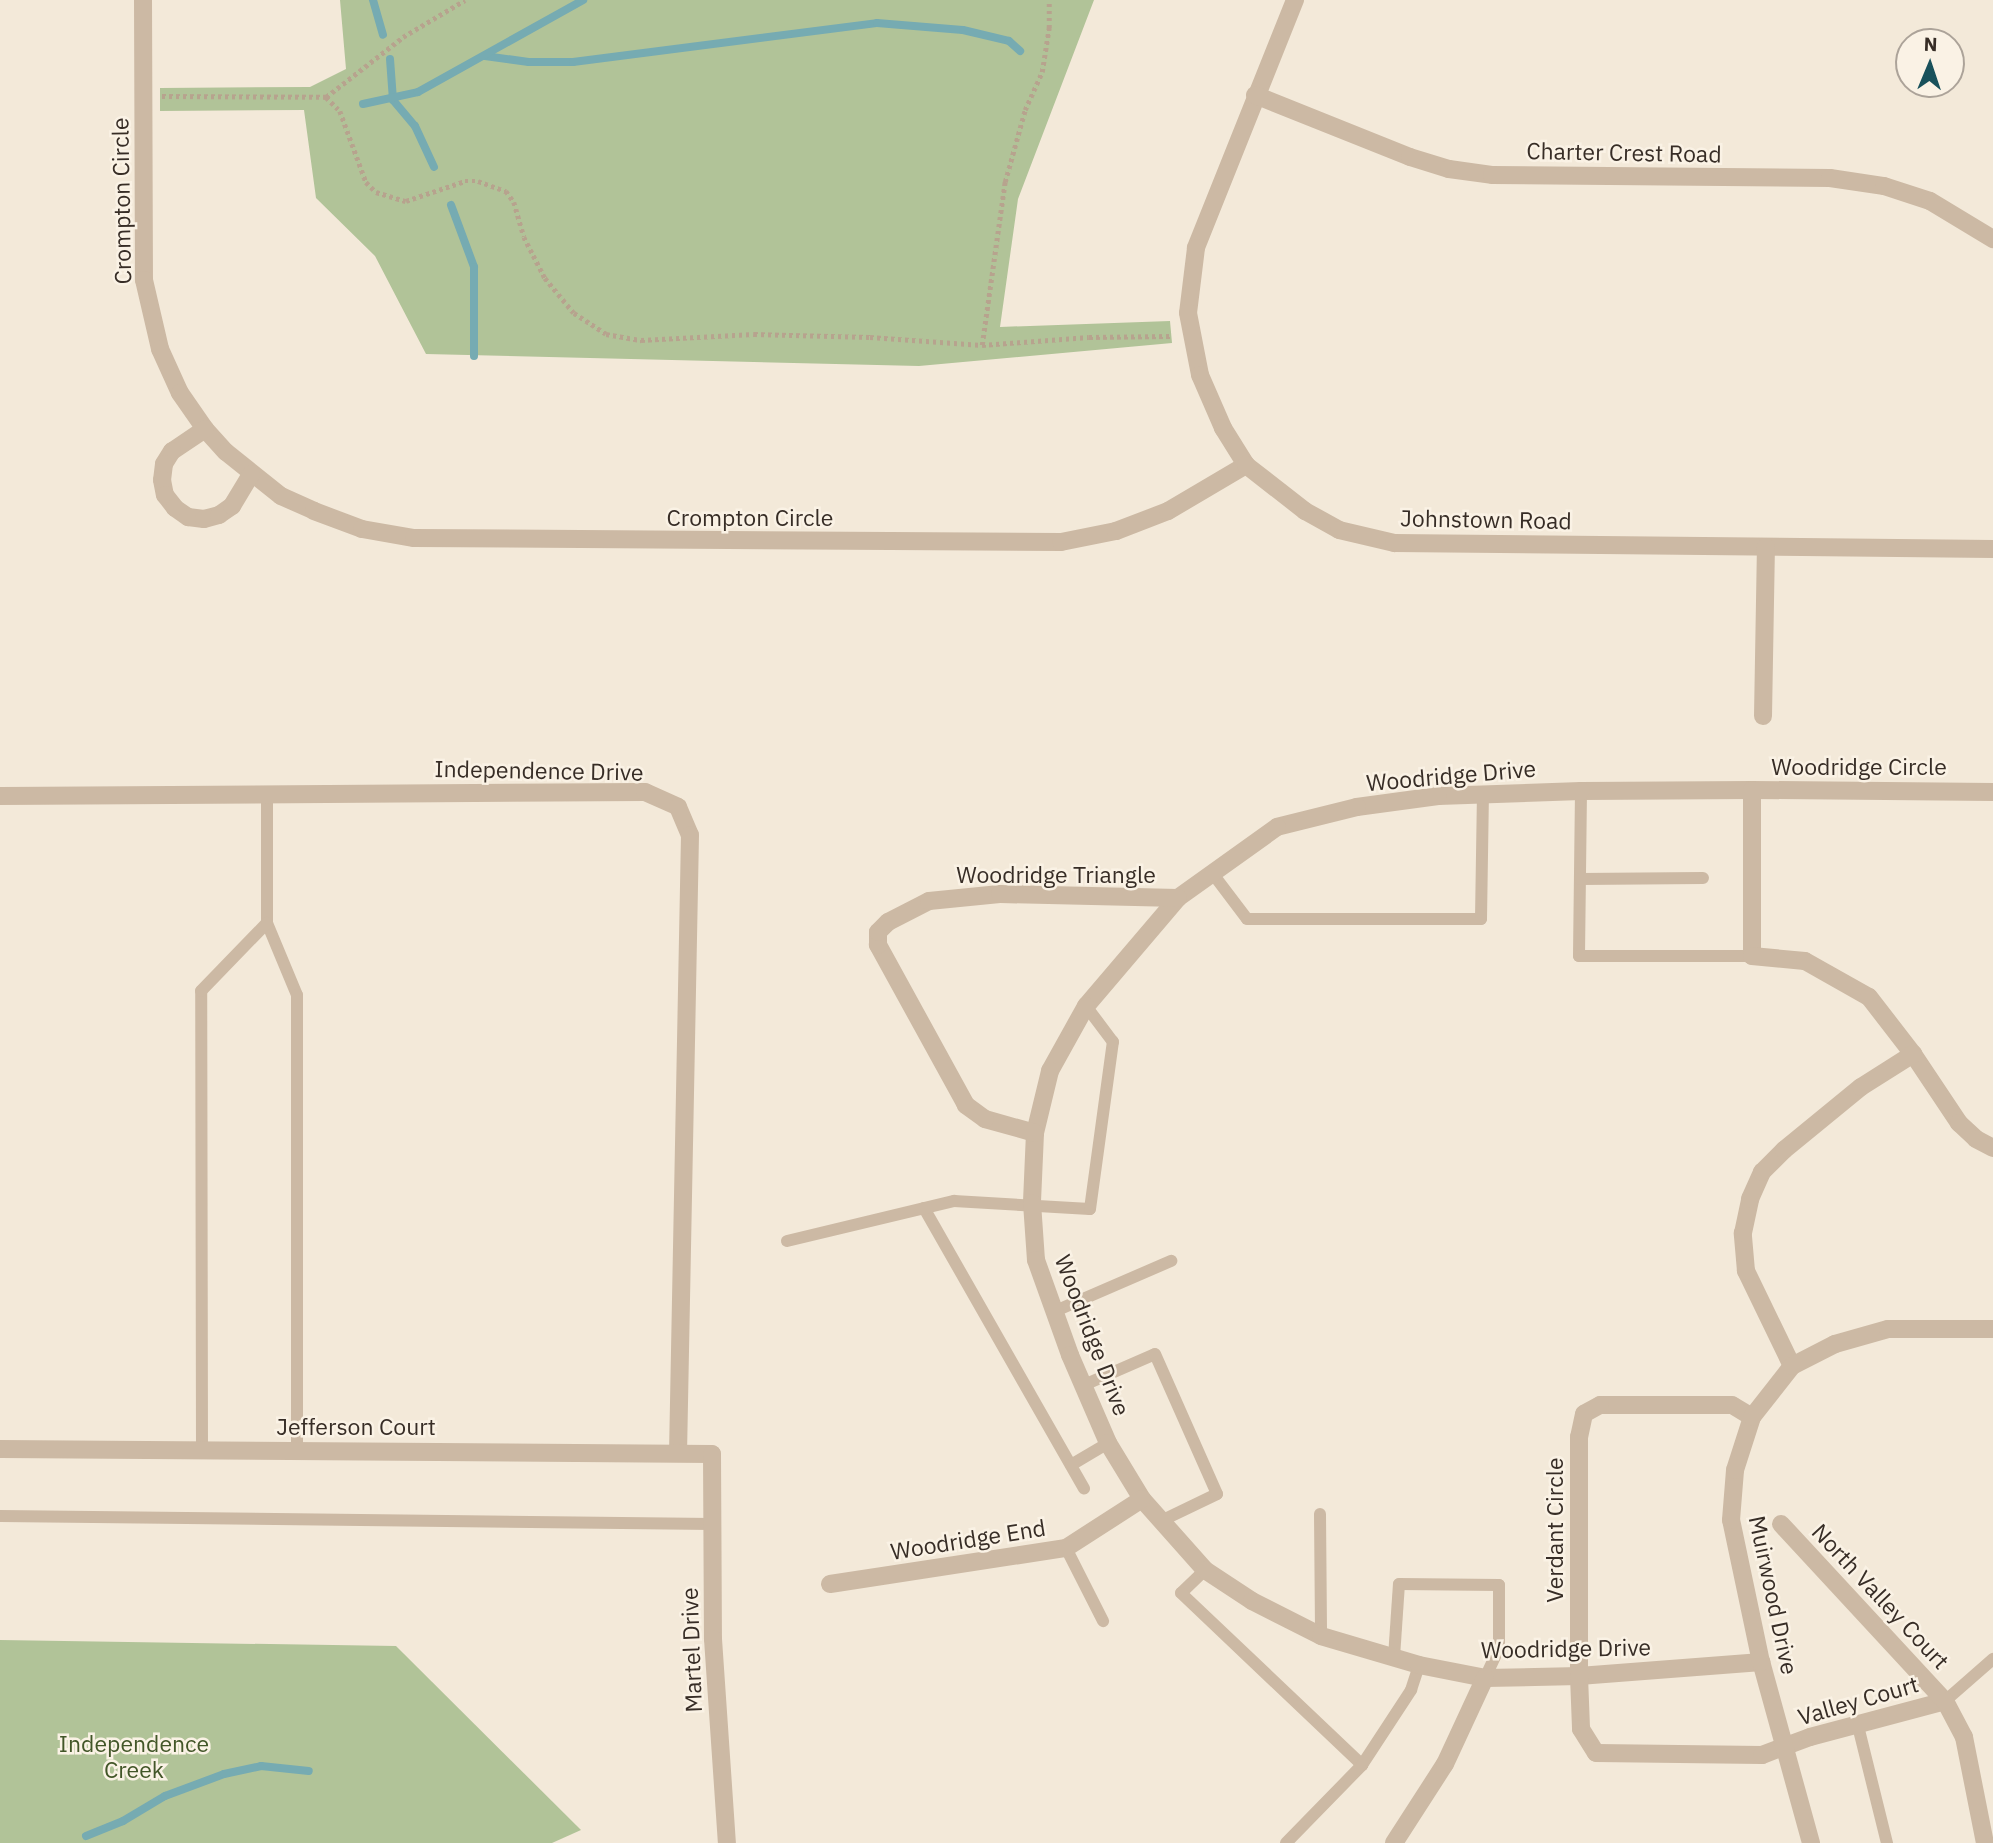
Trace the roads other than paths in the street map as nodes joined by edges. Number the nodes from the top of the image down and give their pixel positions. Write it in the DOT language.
graph roads {
  1 [pos="143,0"];
  2 [pos="1295,0"];
  3 [pos="1255,95"];
  4 [pos="1993,239"];
  5 [pos="205,429"];
  6 [pos="1246,465"];
  7 [pos="251,474"];
  8 [pos="1766,547"];
  9 [pos="1993,548"];
  10 [pos="1763,716"];
  11 [pos="1752,790"];
  12 [pos="1581,791"];
  13 [pos="1993,792"];
  14 [pos="267,793"];
  15 [pos="1483,794"];
  16 [pos="0,796"];
  17 [pos="1213,874"];
  18 [pos="1703,878"];
  19 [pos="1580,879"];
  20 [pos="1178,898"];
  21 [pos="267,923"];
  22 [pos="1752,957"];
  23 [pos="1086,1006"];
  24 [pos="1913,1054"];
  25 [pos="1035,1133"];
  26 [pos="1993,1148"];
  27 [pos="1032,1203"];
  28 [pos="925,1208"];
  29 [pos="786,1241"];
  30 [pos="1171,1261"];
  31 [pos="1054,1312"];
  32 [pos="1993,1329"];
  33 [pos="1792,1366"];
  34 [pos="1084,1385"];
  35 [pos="1752,1417"];
  36 [pos="1108,1443"];
  37 [pos="0,1449"];
  38 [pos="202,1450"];
  39 [pos="297,1450"];
  40 [pos="678,1453"];
  41 [pos="712,1454"];
  42 [pos="1071,1465"];
  43 [pos="1084,1489"];
  44 [pos="1142,1499"];
  45 [pos="1320,1514"];
  46 [pos="0,1516"];
  47 [pos="1161,1521"];
  48 [pos="713,1524"];
  49 [pos="1781,1524"];
  50 [pos="1066,1548"];
  51 [pos="1205,1570"];
  52 [pos="830,1584"];
  53 [pos="1103,1621"];
  54 [pos="1321,1636"];
  55 [pos="1394,1657"];
  56 [pos="1993,1659"];
  57 [pos="1761,1662"];
  58 [pos="1419,1665"];
  59 [pos="1578,1676"];
  60 [pos="1485,1678"];
  61 [pos="1945,1701"];
  62 [pos="1858,1726"];
  63 [pos="1785,1748"];
  64 [pos="1362,1765"];
  65 [pos="727,1843"];
  66 [pos="1286,1843"];
  67 [pos="1394,1843"];
  68 [pos="1811,1843"];
  69 [pos="1887,1843"];
  70 [pos="1985,1843"];
  1 -- 5 [label="street, Crompton Circle"];
  2 -- 3 [label="street, Johnstown Road"];
  3 -- 4 [label="street, Charter Crest Road"];
  3 -- 6 [label="street, Johnstown Road"];
  5 -- 7 [label="street, Crompton Circle"];
  5 -- 7 [label="street"];
  6 -- 7 [label="street, Crompton Circle"];
  6 -- 8 [label="street, Johnstown Road"];
  8 -- 9 [label="street, Johnstown Road"];
  8 -- 10 [label="street"];
  11 -- 12 [label="street, Woodridge Drive"];
  11 -- 13 [label="street, Woodridge Circle"];
  11 -- 22 [label="street, Woodridge Circle"];
  12 -- 15 [label="street, Woodridge Drive"];
  12 -- 19 [label="lane"];
  14 -- 16 [label="street, Independence Drive"];
  14 -- 21 [label="lane"];
  14 -- 40 [label="street, Independence Drive"];
  15 -- 17 [label="street, Woodridge Drive"];
  15 -- 17 [label="lane"];
  17 -- 20 [label="street, Woodridge Drive"];
  18 -- 19 [label="lane"];
  19 -- 22 [label="lane"];
  20 -- 23 [label="street, Woodridge Drive"];
  20 -- 25 [label="street, Woodridge Triangle"];
  21 -- 38 [label="lane"];
  21 -- 39 [label="lane"];
  22 -- 24 [label="street"];
  23 -- 25 [label="street, Woodridge Drive"];
  23 -- 27 [label="lane"];
  24 -- 26 [label="street"];
  24 -- 33 [label="street"];
  25 -- 27 [label="street, Woodridge Drive"];
  27 -- 28 [label="lane"];
  27 -- 31 [label="street, Woodridge Drive"];
  28 -- 29 [label="lane"];
  28 -- 42 [label="lane"];
  30 -- 31 [label="lane"];
  31 -- 34 [label="street, Woodridge Drive"];
  32 -- 33 [label="street, Muirwood Drive"];
  33 -- 35 [label="street, Muirwood Drive"];
  34 -- 36 [label="street, Woodridge Drive"];
  34 -- 47 [label="lane"];
  35 -- 57 [label="street, Muirwood Drive"];
  35 -- 59 [label="street, Verdant Circle"];
  36 -- 42 [label="lane"];
  36 -- 44 [label="street, Woodridge Drive"];
  37 -- 38 [label="street, Jefferson Court"];
  38 -- 39 [label="street, Jefferson Court"];
  39 -- 40 [label="street, Jefferson Court"];
  40 -- 41 [label="street, Jefferson Court"];
  41 -- 48 [label="street, Martel Drive"];
  42 -- 43 [label="lane"];
  44 -- 47 [label="street, Woodridge Drive"];
  44 -- 50 [label="street, Woodridge End"];
  45 -- 54 [label="lane"];
  46 -- 48 [label="lane"];
  47 -- 51 [label="street, Woodridge Drive"];
  48 -- 65 [label="street, Martel Drive"];
  49 -- 61 [label="street, North Valley Court"];
  50 -- 52 [label="street, Woodridge End"];
  50 -- 53 [label="lane"];
  51 -- 54 [label="street, Woodridge Drive"];
  51 -- 64 [label="lane"];
  54 -- 55 [label="street, Woodridge Drive"];
  55 -- 58 [label="street, Woodridge Drive"];
  55 -- 60 [label="lane"];
  56 -- 61 [label="lane"];
  57 -- 59 [label="street, Woodridge Drive"];
  57 -- 63 [label="street, Muirwood Drive"];
  58 -- 60 [label="street, Woodridge Drive"];
  58 -- 64 [label="lane"];
  59 -- 60 [label="street, Woodridge Drive"];
  59 -- 63 [label="street, Verdant Circle"];
  60 -- 67 [label="street"];
  61 -- 62 [label="street, Valley Court"];
  61 -- 70 [label="street, North Valley Court"];
  62 -- 63 [label="street, Valley Court"];
  62 -- 69 [label="lane"];
  63 -- 68 [label="street, Muirwood Drive"];
  64 -- 66 [label="lane"];
}
